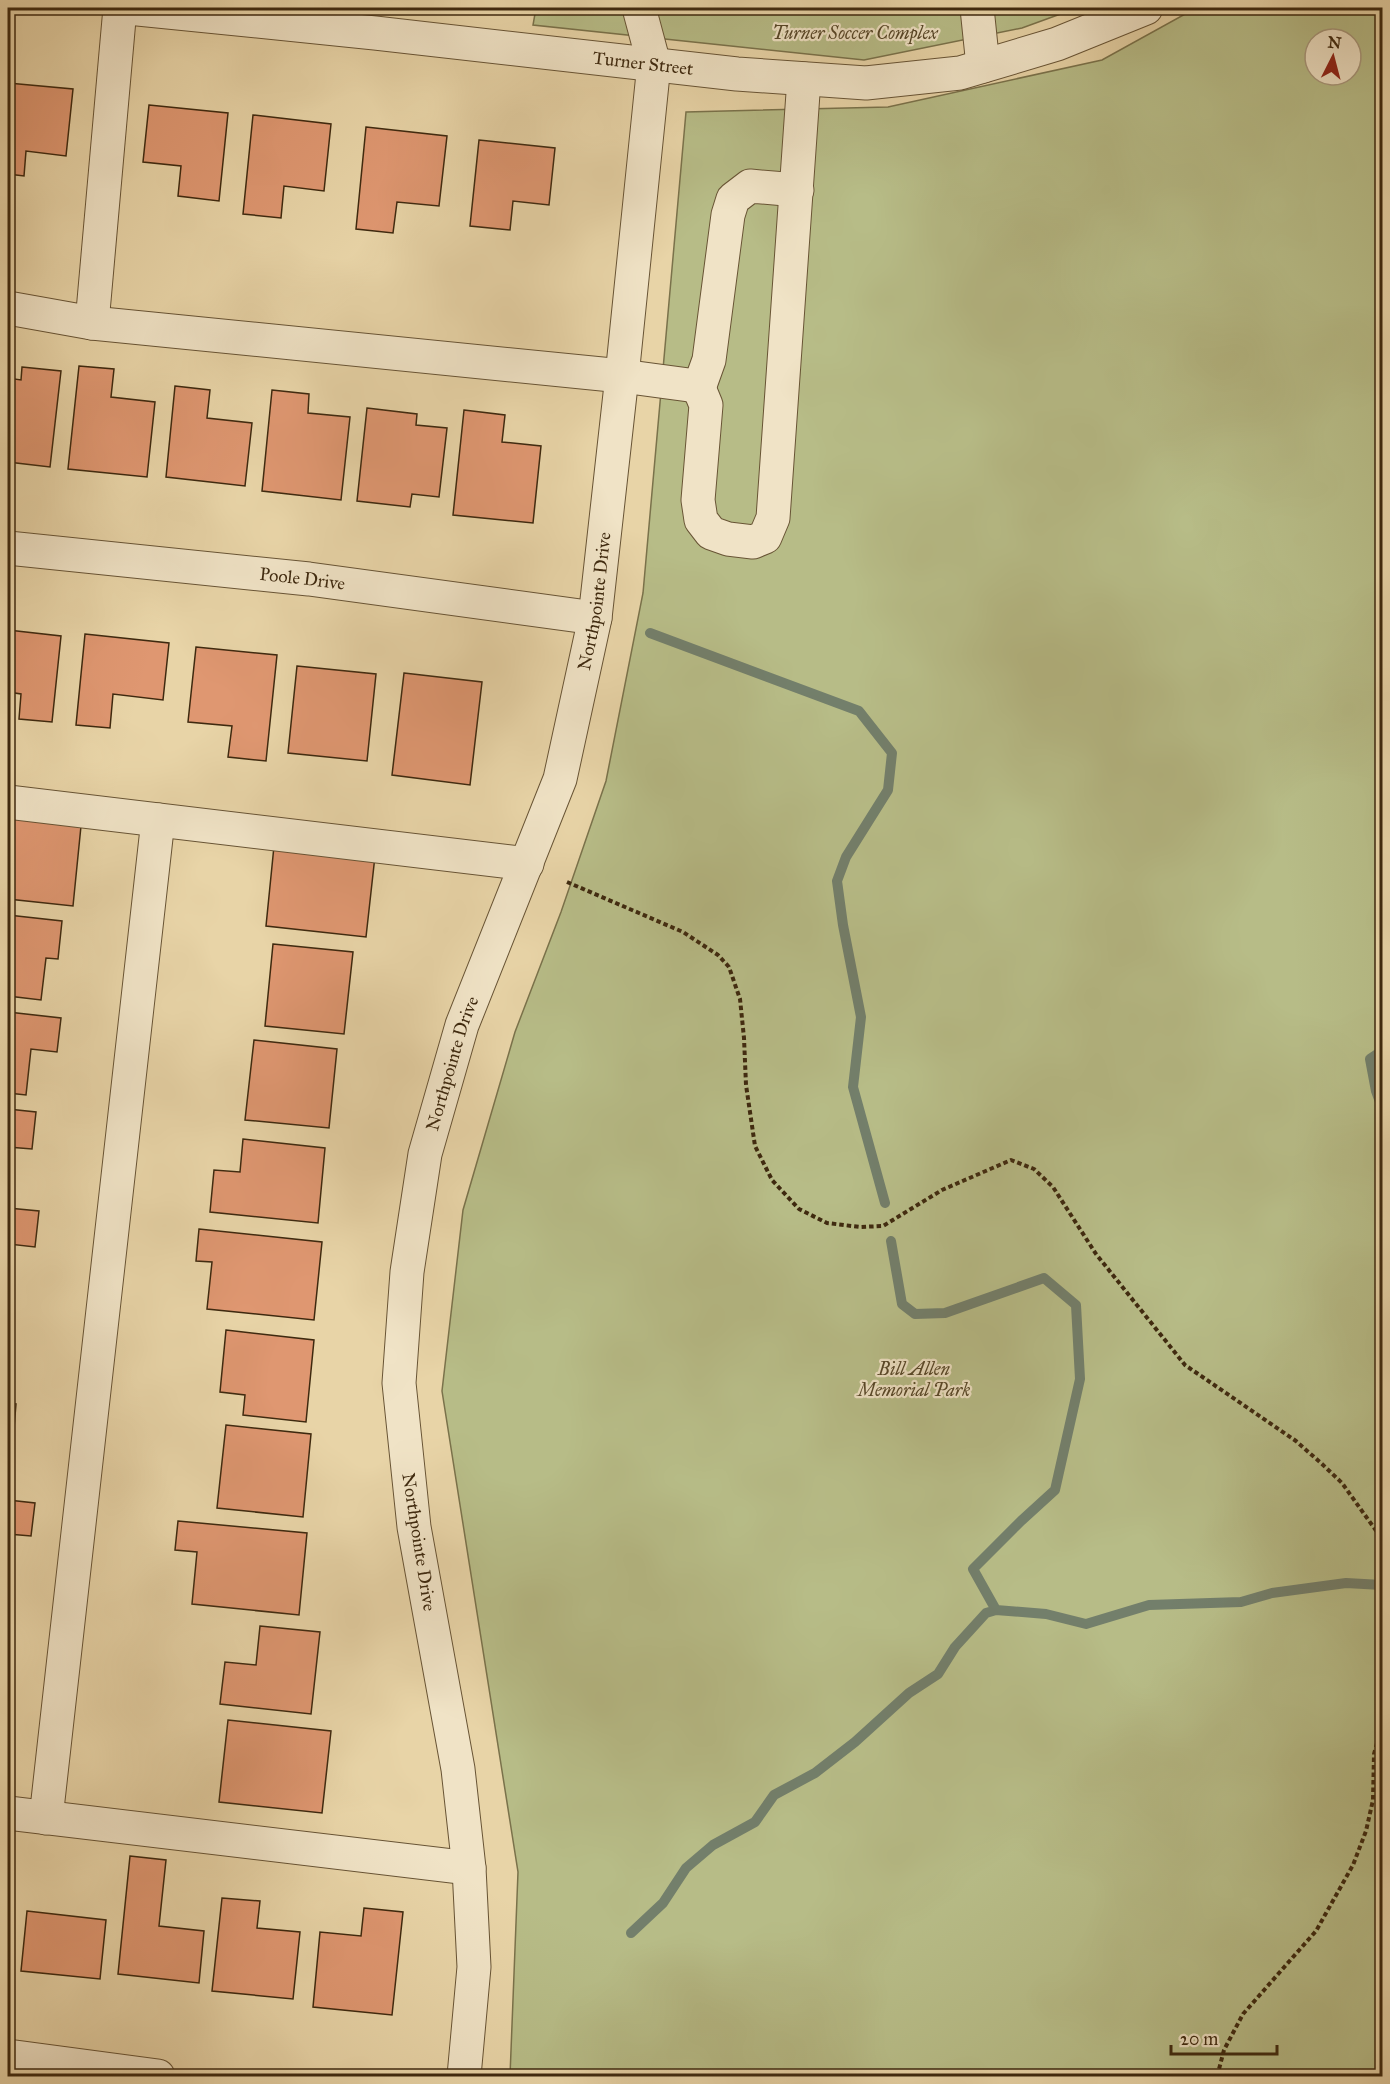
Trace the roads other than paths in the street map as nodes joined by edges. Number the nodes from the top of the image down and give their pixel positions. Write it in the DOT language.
graph roads {
  1 [pos="120,8"];
  2 [pos="128,8"];
  3 [pos="639,8"];
  4 [pos="977,8"];
  5 [pos="1146,8"];
  6 [pos="654,64"];
  7 [pos="983,66"];
  8 [pos="804,79"];
  9 [pos="797,190"];
  10 [pos="8,308"];
  11 [pos="92,323"];
  12 [pos="622,376"];
  13 [pos="699,388"];
  14 [pos="8,548"];
  15 [pos="595,618"];
  16 [pos="8,802"];
  17 [pos="158,820"];
  18 [pos="527,864"];
  19 [pos="8,1814"];
  20 [pos="46,1818"];
  21 [pos="469,1868"];
  22 [pos="8,2056"];
  23 [pos="158,2076"];
  24 [pos="464,2076"];
  1 -- 11 [label="street"];
  2 -- 6 [label="street, Turner Street"];
  3 -- 6 [label="street"];
  4 -- 7 [label="street"];
  5 -- 7 [label="street, Turner Street"];
  6 -- 8 [label="street, Turner Street"];
  6 -- 12 [label="street, Northpointe Drive"];
  7 -- 8 [label="street, Turner Street"];
  8 -- 9 [label="street"];
  9 -- 13 [label="street"];
  9 -- 13 [label="street"];
  10 -- 11 [label="street"];
  11 -- 12 [label="street"];
  12 -- 13 [label="street"];
  12 -- 15 [label="street, Northpointe Drive"];
  14 -- 15 [label="street, Poole Drive"];
  15 -- 18 [label="street, Northpointe Drive"];
  16 -- 17 [label="street"];
  17 -- 18 [label="street"];
  17 -- 20 [label="street"];
  18 -- 21 [label="street, Northpointe Drive"];
  19 -- 20 [label="street"];
  20 -- 21 [label="street"];
  21 -- 24 [label="street, Northpointe Drive"];
  22 -- 23 [label="street"];
}
